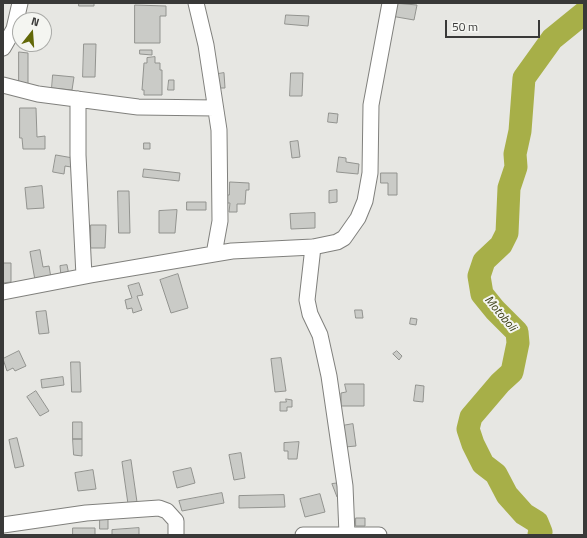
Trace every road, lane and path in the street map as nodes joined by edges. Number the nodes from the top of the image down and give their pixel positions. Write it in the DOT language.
graph roads {
  1 [pos="20,3"];
  2 [pos="196,3"];
  3 [pos="390,3"];
  4 [pos="3,48"];
  5 [pos="3,85"];
  6 [pos="78,99"];
  7 [pos="215,108"];
  8 [pos="314,248"];
  9 [pos="214,254"];
  10 [pos="84,276"];
  11 [pos="3,292"];
  12 [pos="3,525"];
  13 [pos="347,534"];
  14 [pos="176,535"];
  15 [pos="303,535"];
  16 [pos="379,535"];
  1 -- 4 [label="street"];
  2 -- 7 [label="street"];
  3 -- 8 [label="street"];
  5 -- 6 [label="street"];
  6 -- 7 [label="street"];
  6 -- 10 [label="street"];
  7 -- 9 [label="street"];
  8 -- 9 [label="street"];
  8 -- 13 [label="street"];
  9 -- 10 [label="street"];
  10 -- 11 [label="street"];
  12 -- 14 [label="street"];
  13 -- 15 [label="street"];
  13 -- 16 [label="street"];
}
